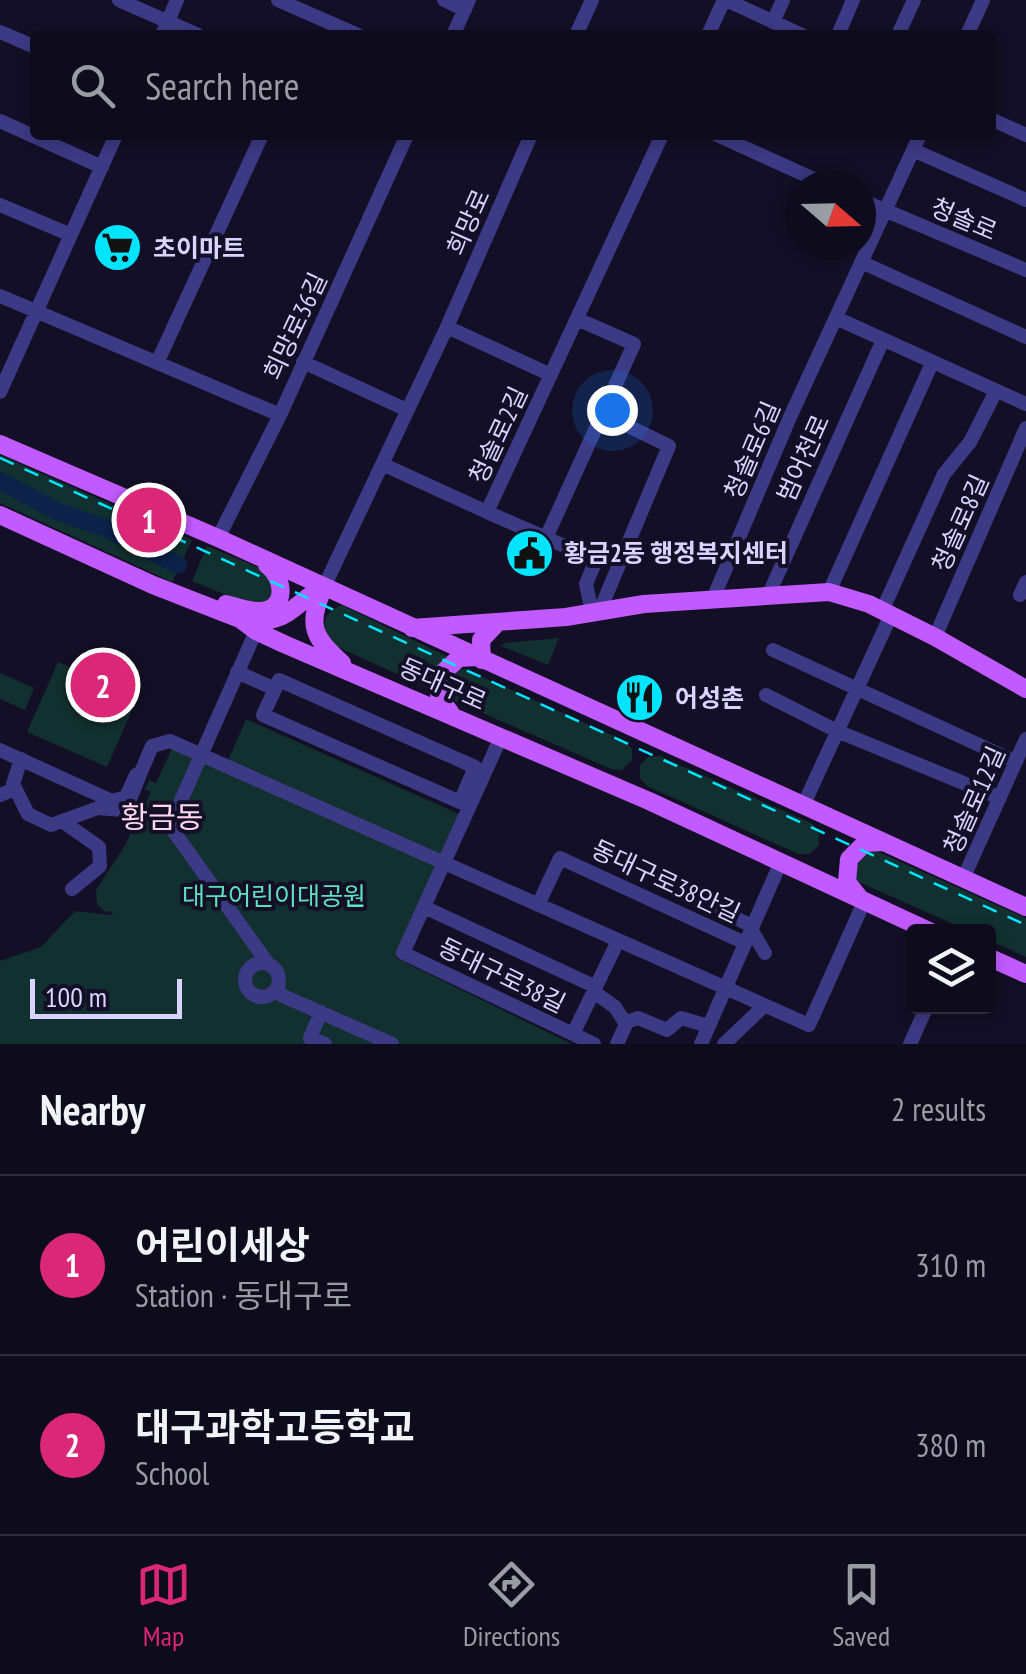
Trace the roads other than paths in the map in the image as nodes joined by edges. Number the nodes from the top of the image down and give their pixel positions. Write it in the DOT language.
graph roads {
  1 [pos="119,0"];
  2 [pos="178,0"];
  3 [pos="278,0"];
  4 [pos="444,0"];
  5 [pos="592,0"];
  6 [pos="725,0"];
  7 [pos="783,0"];
  8 [pos="853,0"];
  9 [pos="914,0"];
  10 [pos="983,0"];
  11 [pos="467,5"];
  12 [pos="773,22"];
  13 [pos="165,28"];
  14 [pos="347,30"];
  15 [pos="455,30"];
  16 [pos="578,30"];
  17 [pos="710,30"];
  18 [pos="791,30"];
  19 [pos="840,30"];
  20 [pos="900,30"];
  21 [pos="969,30"];
  22 [pos="0,32"];
  23 [pos="30,45"];
  24 [pos="0,122"];
  25 [pos="996,122"];
  26 [pos="30,135"];
  27 [pos="1026,135"];
  28 [pos="41,140"];
  29 [pos="114,140"];
  30 [pos="260,140"];
  31 [pos="405,140"];
  32 [pos="529,140"];
  33 [pos="660,140"];
  34 [pos="728,140"];
  35 [pos="918,140"];
  36 [pos="913,150"];
  37 [pos="102,167"];
  38 [pos="794,170"];
  39 [pos="1026,200"];
  40 [pos="0,205"];
  41 [pos="876,207"];
  42 [pos="884,210"];
  43 [pos="71,235"];
  44 [pos="861,262"];
  45 [pos="1026,270"];
  46 [pos="0,296"];
  47 [pos="36,312"];
  48 [pos="576,318"];
  49 [pos="836,318"];
  50 [pos="446,327"];
  51 [pos="1026,337"];
  52 [pos="883,340"];
  53 [pos="157,362"];
  54 [pos="304,362"];
  55 [pos="932,363"];
  56 [pos="550,375"];
  57 [pos="996,391"];
  58 [pos="0,392"];
  59 [pos="1026,404"];
  60 [pos="407,410"];
  61 [pos="280,414"];
  62 [pos="624,424"];
  63 [pos="1026,428"];
  64 [pos="0,444"];
  65 [pos="382,464"];
  66 [pos="488,512"];
  67 [pos="0,515"];
  68 [pos="218,538"];
  69 [pos="546,538"];
  70 [pos="252,554"];
  71 [pos="324,587"];
  72 [pos="829,592"];
  73 [pos="768,596"];
  74 [pos="186,598"];
  75 [pos="712,601"];
  76 [pos="596,611"];
  77 [pos="886,613"];
  78 [pos="498,622"];
  79 [pos="248,625"];
  80 [pos="412,628"];
  81 [pos="934,637"];
  82 [pos="773,650"];
  83 [pos="479,658"];
  84 [pos="350,670"];
  85 [pos="238,672"];
  86 [pos="275,689"];
  87 [pos="856,689"];
  88 [pos="1026,689"];
  89 [pos="766,695"];
  90 [pos="463,720"];
  91 [pos="837,731"];
  92 [pos="501,737"];
  93 [pos="1026,740"];
  94 [pos="0,750"];
  95 [pos="200,753"];
  96 [pos="21,759"];
  97 [pos="1016,762"];
  98 [pos="140,772"];
  99 [pos="15,789"];
  100 [pos="0,795"];
  101 [pos="1000,798"];
  102 [pos="803,806"];
  103 [pos="62,821"];
  104 [pos="888,844"];
  105 [pos="444,862"];
  106 [pos="780,864"];
  107 [pos="963,879"];
  108 [pos="72,889"];
  109 [pos="864,901"];
  110 [pos="538,904"];
  111 [pos="424,907"];
  112 [pos="1026,907"];
  113 [pos="720,911"];
  114 [pos="914,924"];
  115 [pos="750,932"];
  116 [pos="618,940"];
  117 [pos="765,953"];
  118 [pos="260,961"];
  119 [pos="996,961"];
  120 [pos="1026,974"];
  121 [pos="277,988"];
  122 [pos="725,989"];
  123 [pos="594,990"];
  124 [pos="764,1006"];
  125 [pos="715,1010"];
  126 [pos="321,1012"];
  127 [pos="923,1014"];
  128 [pos="626,1024"];
  129 [pos="708,1026"];
  130 [pos="583,1040"];
  131 [pos="325,1044"];
  132 [pos="392,1044"];
  133 [pos="617,1044"];
  134 [pos="701,1044"];
  135 [pos="724,1044"];
  136 [pos="910,1044"];
  1 -- 13 [label="street"];
  2 -- 13 [label="street"];
  3 -- 14 [label="street"];
  4 -- 11 [label="street"];
  5 -- 16 [label="street"];
  6 -- 12 [label="street"];
  6 -- 17 [label="street"];
  7 -- 12 [label="street"];
  8 -- 19 [label="street"];
  9 -- 20 [label="street"];
  10 -- 21 [label="street"];
  11 -- 15 [label="street"];
  12 -- 18 [label="street"];
  22 -- 23 [label="street"];
  24 -- 26 [label="street"];
  25 -- 27 [label="street"];
  28 -- 37 [label="street"];
  29 -- 37 [label="street"];
  30 -- 53 [label="street"];
  31 -- 54 [label="street, 희망로36길"];
  32 -- 50 [label="street, 희망로"];
  33 -- 48 [label="street, 청솔로2길"];
  34 -- 38 [label="street"];
  35 -- 36 [label="street"];
  36 -- 39 [label="street"];
  36 -- 42 [label="street"];
  37 -- 43 [label="street"];
  40 -- 43 [label="street"];
  41 -- 42 [label="street, 청솔로"];
  42 -- 44 [label="street, 청솔로6길"];
  42 -- 45 [label="street, 청솔로"];
  43 -- 47 [label="street"];
  44 -- 49 [label="street, 청솔로6길"];
  44 -- 51 [label="street"];
  46 -- 47 [label="street, 희망로36길"];
  47 -- 53 [label="street, 희망로36길"];
  47 -- 58 [label="street"];
  48 -- 56 [label="street, 청솔로2길"];
  48 -- 69 [label="street"];
  49 -- 52 [label="street"];
  49 -- 75 [label="street, 청솔로6길"];
  50 -- 56 [label="street"];
  50 -- 60 [label="street, 희망로"];
  52 -- 55 [label="street"];
  52 -- 73 [label="street, 범어천로"];
  53 -- 61 [label="street, 희망로36길"];
  54 -- 60 [label="street"];
  54 -- 61 [label="street, 희망로36길"];
  55 -- 57 [label="street"];
  55 -- 72 [label="street"];
  56 -- 66 [label="street, 청솔로2길"];
  57 -- 59 [label="street"];
  57 -- 77 [label="street"];
  60 -- 65 [label="street, 희망로"];
  61 -- 68 [label="street"];
  62 -- 76 [label="street"];
  63 -- 81 [label="street, 청솔로8길"];
  64 -- 68 [label="main road, 동대구로"];
  65 -- 66 [label="street"];
  65 -- 71 [label="street, 희망로"];
  66 -- 69 [label="street, 청솔로2길"];
  67 -- 74 [label="main road, 동대구로"];
  68 -- 70 [label="main road, 동대구로"];
  69 -- 76 [label="street, 청솔로2길"];
  70 -- 71 [label="main road, 동대구로"];
  70 -- 74 [label="main road"];
  71 -- 79 [label="main road"];
  71 -- 80 [label="main road, 동대구로"];
  71 -- 84 [label="main road"];
  72 -- 73 [label="main road"];
  72 -- 77 [label="main road"];
  73 -- 75 [label="main road"];
  74 -- 79 [label="main road, 동대구로"];
  75 -- 76 [label="main road"];
  76 -- 78 [label="main road"];
  77 -- 81 [label="main road"];
  77 -- 87 [label="street"];
  78 -- 80 [label="main road"];
  78 -- 83 [label="main road"];
  79 -- 84 [label="main road, 동대구로"];
  79 -- 85 [label="street"];
  80 -- 83 [label="main road, 동대구로"];
  81 -- 88 [label="main road"];
  82 -- 87 [label="street"];
  83 -- 90 [label="main road"];
  83 -- 102 [label="main road, 동대구로"];
  84 -- 90 [label="main road, 동대구로"];
  85 -- 86 [label="street"];
  85 -- 95 [label="street"];
  86 -- 86 [label="street"];
  87 -- 91 [label="street"];
  87 -- 97 [label="street"];
  89 -- 91 [label="street"];
  90 -- 92 [label="main road, 동대구로"];
  91 -- 101 [label="street"];
  91 -- 102 [label="street"];
  92 -- 105 [label="street, 동대구로38길"];
  92 -- 106 [label="main road, 동대구로"];
  93 -- 97 [label="street, 청솔로12길"];
  94 -- 96 [label="street"];
  95 -- 98 [label="street"];
  95 -- 105 [label="street"];
  95 -- 118 [label="street"];
  96 -- 98 [label="street"];
  96 -- 99 [label="street"];
  97 -- 101 [label="street, 청솔로12길"];
  98 -- 103 [label="street"];
  99 -- 100 [label="street"];
  99 -- 103 [label="street"];
  101 -- 107 [label="street, 청솔로12길"];
  102 -- 104 [label="main road, 동대구로"];
  103 -- 108 [label="street"];
  104 -- 107 [label="main road, 동대구로"];
  104 -- 109 [label="main road"];
  105 -- 110 [label="street"];
  105 -- 111 [label="street, 동대구로38길"];
  106 -- 109 [label="main road, 동대구로"];
  106 -- 115 [label="street"];
  107 -- 112 [label="main road, 동대구로"];
  109 -- 114 [label="main road, 동대구로"];
  109 -- 124 [label="street"];
  110 -- 115 [label="street, 동대구로38안길"];
  110 -- 116 [label="street"];
  111 -- 123 [label="street, 동대구로38길"];
  111 -- 130 [label="street, 동대구로38길"];
  113 -- 115 [label="street"];
  115 -- 117 [label="street"];
  115 -- 122 [label="street"];
  116 -- 122 [label="street"];
  116 -- 123 [label="street, 동대구로38길"];
  118 -- 121 [label="street"];
  118 -- 121 [label="street"];
  119 -- 120 [label="main road"];
  121 -- 126 [label="street"];
  122 -- 124 [label="street"];
  122 -- 125 [label="street"];
  123 -- 128 [label="street, 동대구로38길"];
  123 -- 130 [label="street, 동대구로38길"];
  124 -- 135 [label="street"];
  125 -- 129 [label="street"];
  125 -- 135 [label="street"];
  126 -- 131 [label="street"];
  126 -- 132 [label="street"];
  127 -- 136 [label="street"];
  128 -- 129 [label="street"];
  128 -- 133 [label="street"];
  129 -- 134 [label="street"];
}
